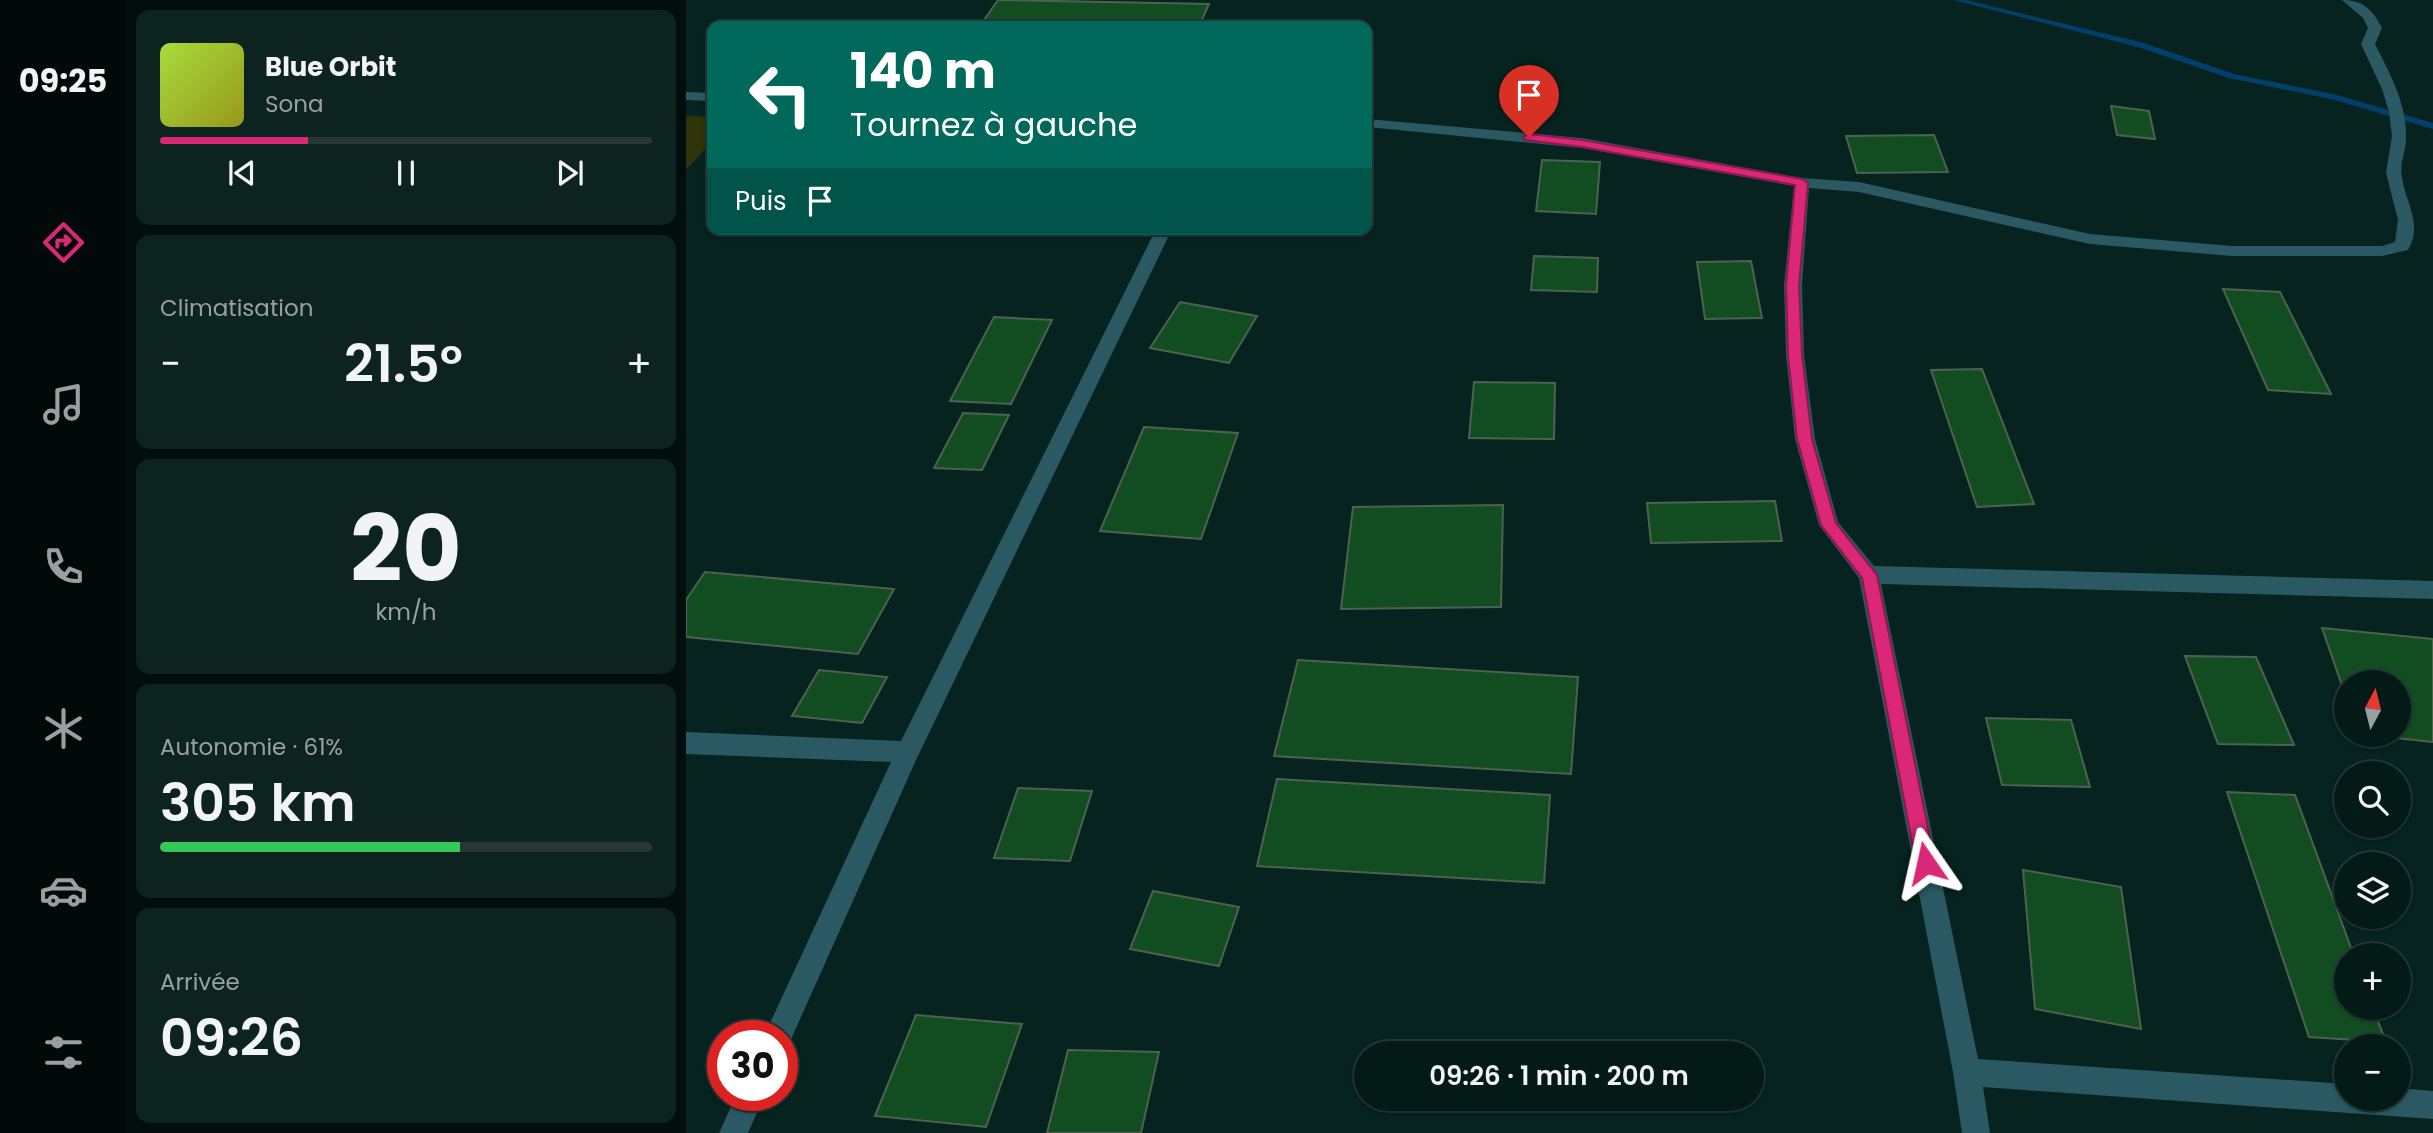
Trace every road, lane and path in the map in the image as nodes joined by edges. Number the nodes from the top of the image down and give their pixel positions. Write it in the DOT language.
graph roads {
  1 [pos="2349,0"];
  2 [pos="686,96"];
  3 [pos="707,97"];
  4 [pos="1372,123"];
  5 [pos="1802,183"];
  6 [pos="1161,235"];
  7 [pos="1869,575"];
  8 [pos="2433,590"];
  9 [pos="686,743"];
  10 [pos="908,752"];
  11 [pos="785,1020"];
  12 [pos="1967,1072"];
  13 [pos="2334,1097"];
  14 [pos="2411,1103"];
  15 [pos="2433,1105"];
  16 [pos="743,1111"];
  17 [pos="733,1133"];
  18 [pos="1976,1133"];
  1 -- 5 [label="street"];
  2 -- 3 [label="street"];
  4 -- 5 [label="street"];
  5 -- 7 [label="street"];
  6 -- 10 [label="street"];
  7 -- 8 [label="street"];
  7 -- 12 [label="street"];
  9 -- 10 [label="street"];
  10 -- 11 [label="street"];
  12 -- 13 [label="street"];
  12 -- 18 [label="street"];
  14 -- 15 [label="street"];
  16 -- 17 [label="street"];
}
